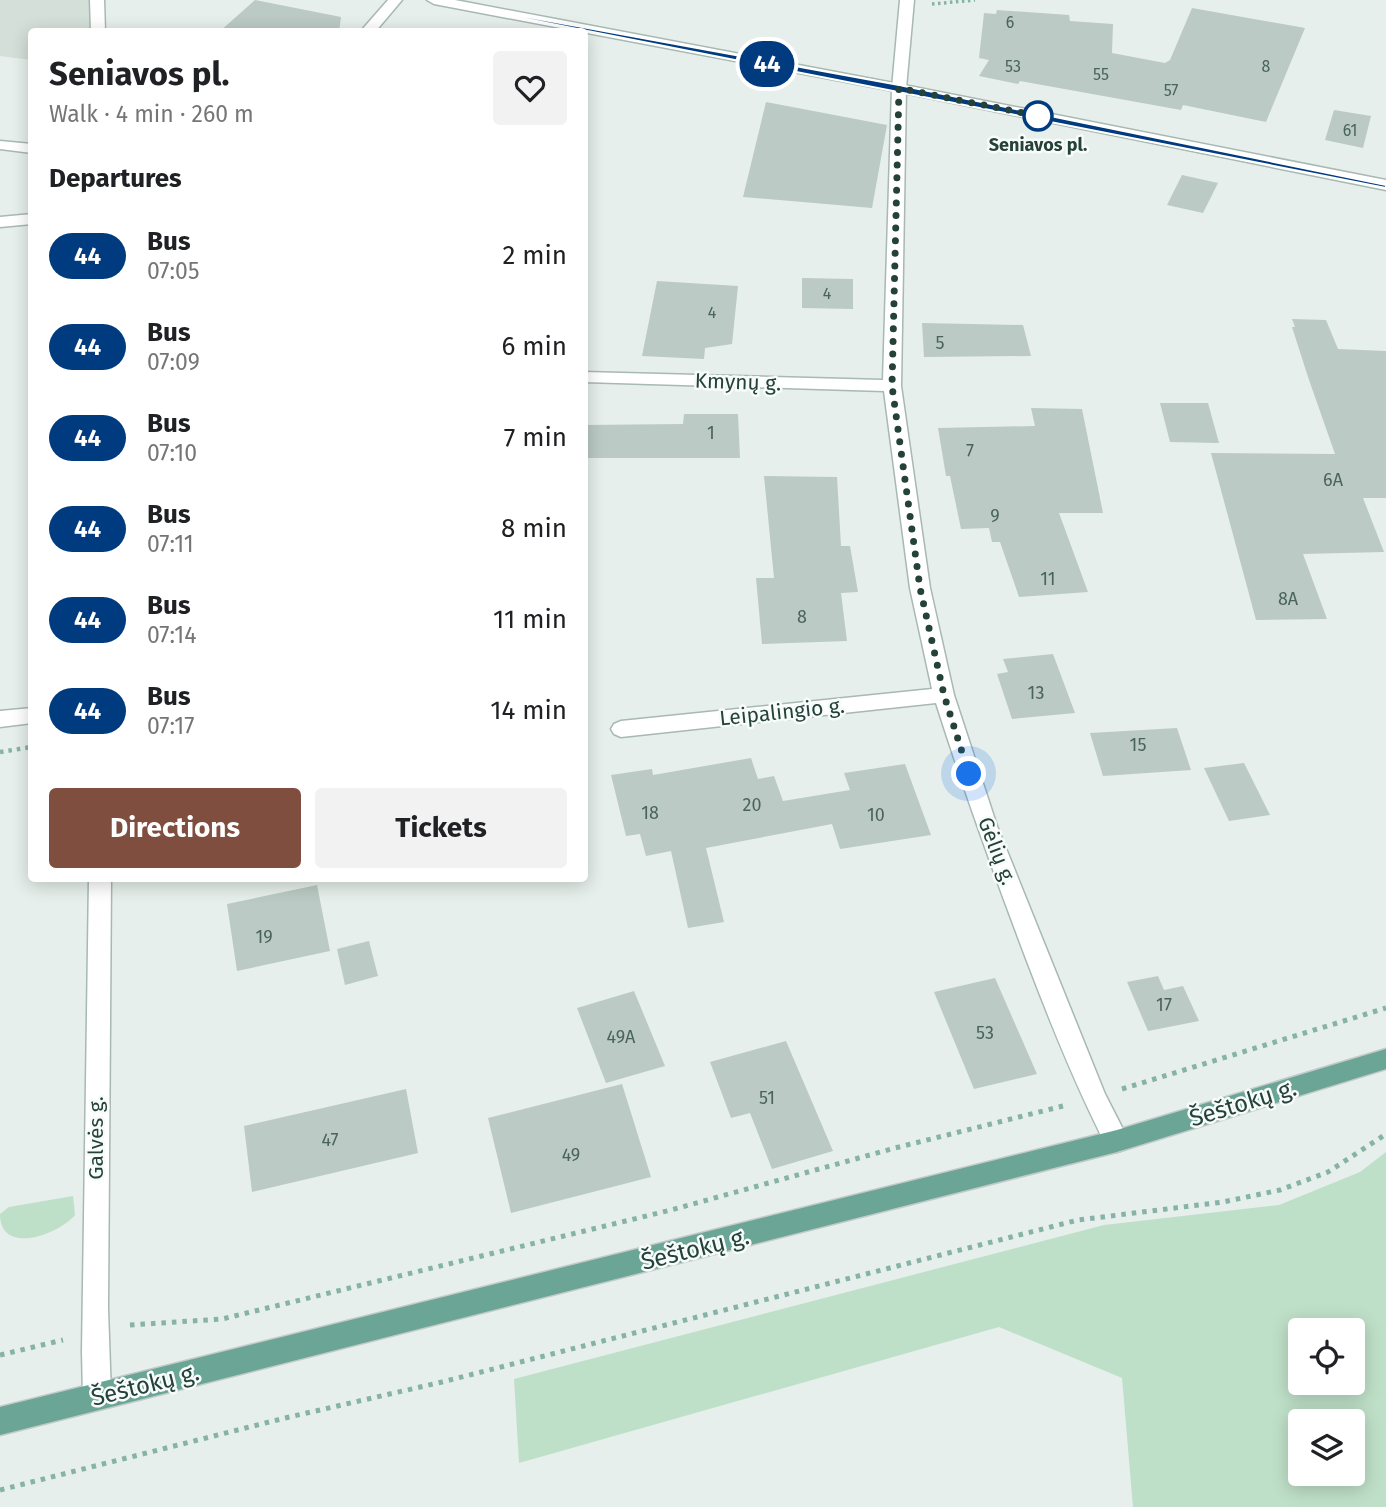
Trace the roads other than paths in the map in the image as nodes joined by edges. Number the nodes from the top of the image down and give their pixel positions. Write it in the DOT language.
graph roads {
  1 [pos="97,0"];
  2 [pos="395,0"];
  3 [pos="434,0"];
  4 [pos="907,2"];
  5 [pos="97,28"];
  6 [pos="370,28"];
  7 [pos="582,28"];
  8 [pos="588,29"];
  9 [pos="899,88"];
  10 [pos="0,145"];
  11 [pos="28,148"];
  12 [pos="1386,185"];
  13 [pos="28,219"];
  14 [pos="0,222"];
  15 [pos="588,377"];
  16 [pos="892,386"];
  17 [pos="944,695"];
  18 [pos="28,716"];
  19 [pos="0,719"];
  20 [pos="621,729"];
  21 [pos="100,882"];
  22 [pos="1386,1059"];
  23 [pos="1117,1141"];
  24 [pos="97,1396"];
  25 [pos="0,1421"];
  1 -- 5 [label="street"];
  2 -- 6 [label="street"];
  3 -- 7 [label="street"];
  4 -- 9 [label="street, Gėlių g."];
  8 -- 9 [label="street"];
  9 -- 12 [label="street"];
  9 -- 16 [label="street, Gėlių g."];
  10 -- 11 [label="street"];
  13 -- 14 [label="street"];
  15 -- 16 [label="street, Kmynų g."];
  16 -- 17 [label="street, Gėlių g."];
  17 -- 20 [label="street, Leipalingio g."];
  17 -- 23 [label="street, Gėlių g."];
  18 -- 19 [label="street"];
  21 -- 24 [label="street, Galvės g."];
  22 -- 23 [label="main road, Šeštokų g."];
  23 -- 24 [label="main road, Šeštokų g."];
  24 -- 25 [label="main road, Šeštokų g."];
}
